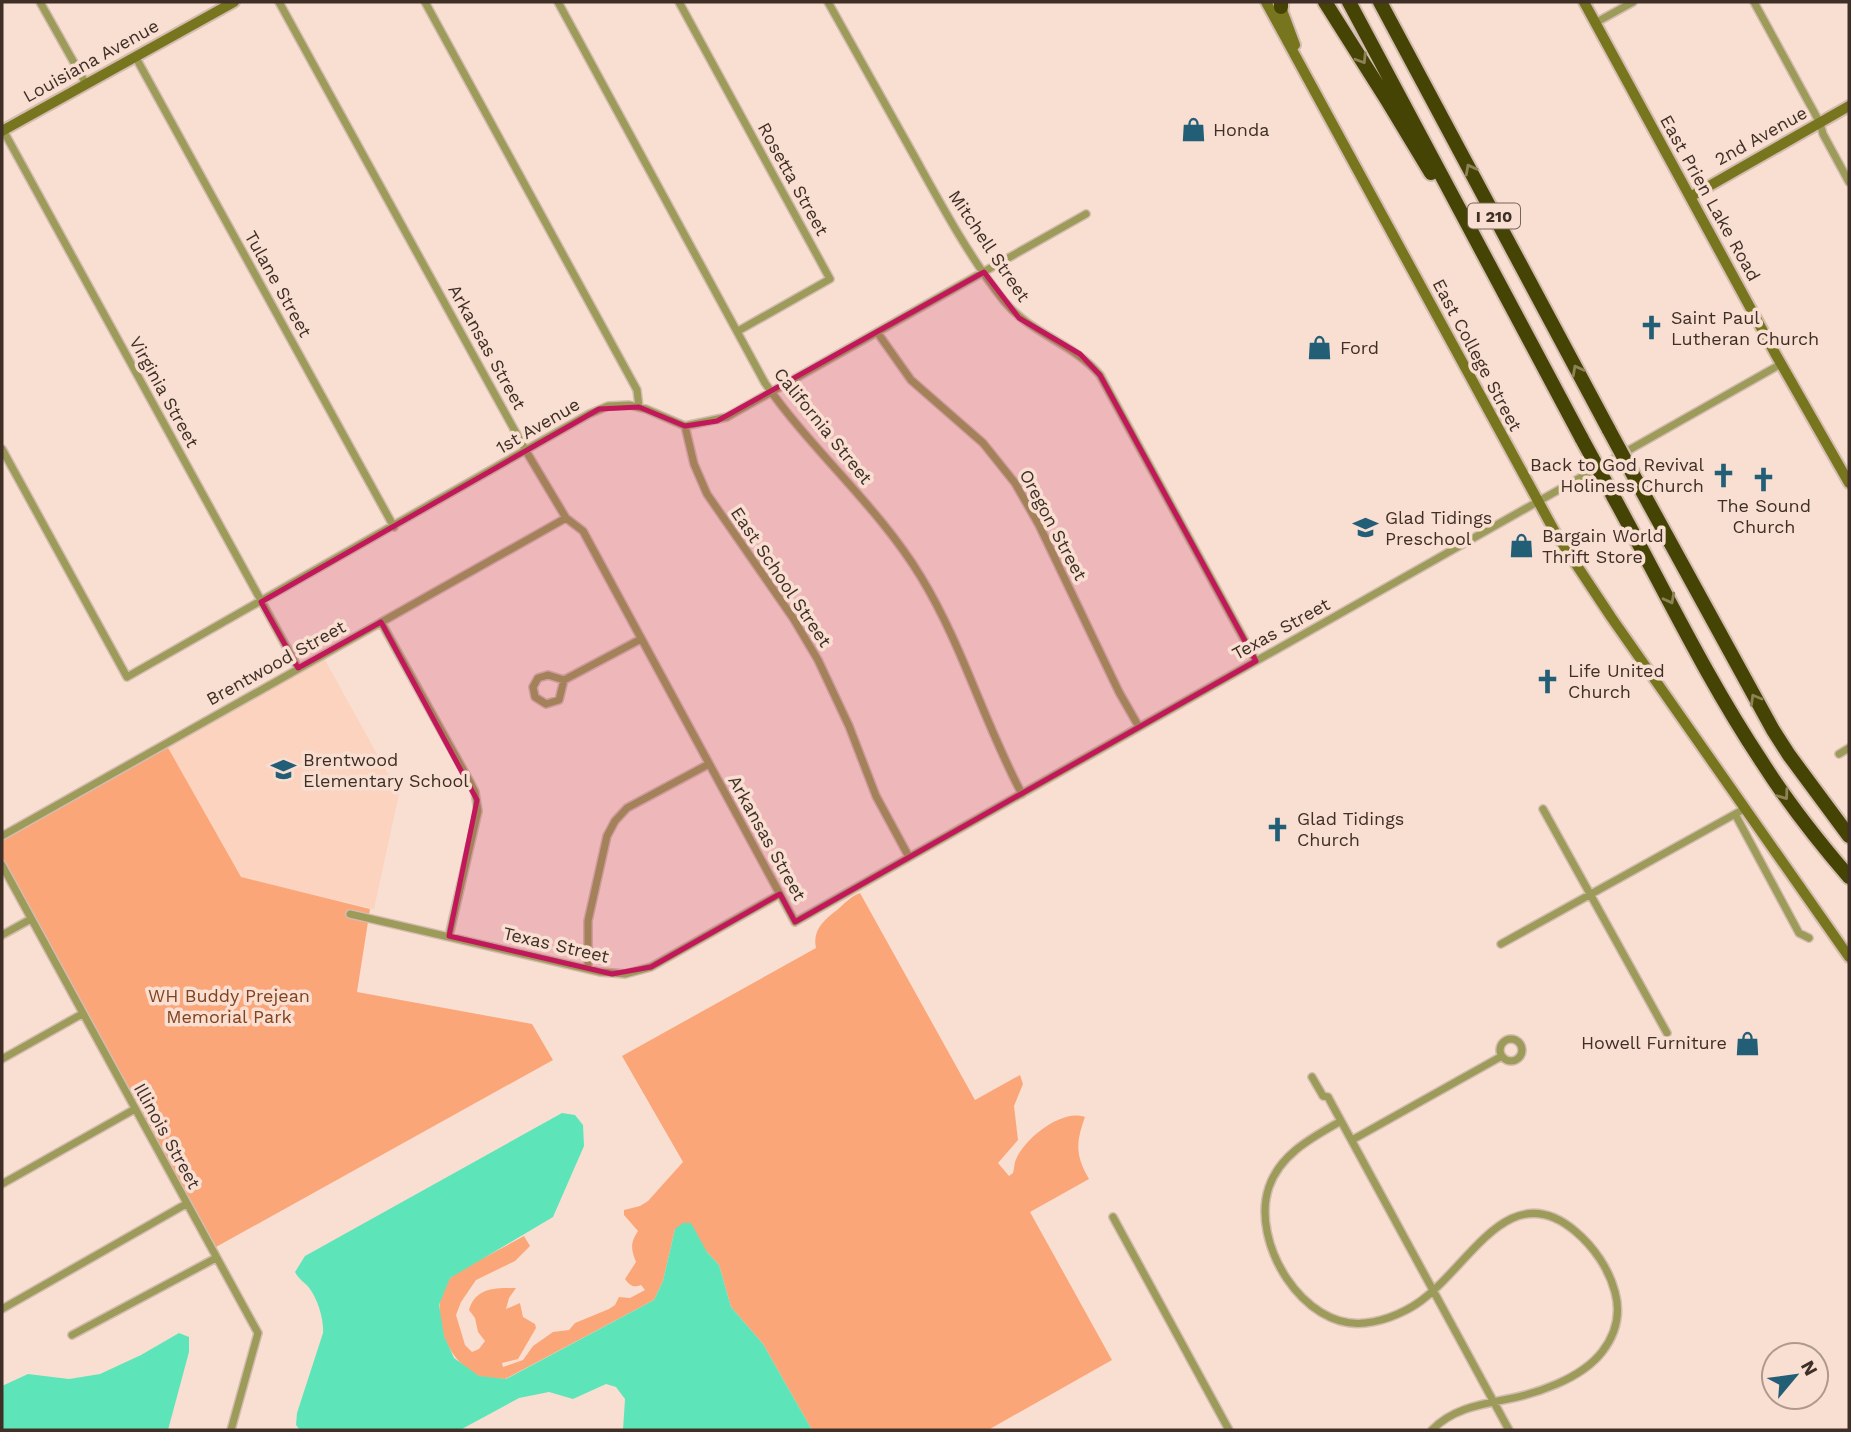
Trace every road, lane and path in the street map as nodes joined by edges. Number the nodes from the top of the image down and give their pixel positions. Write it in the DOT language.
graph roads {
  1 [pos="40,2"];
  2 [pos="234,2"];
  3 [pos="279,2"];
  4 [pos="425,2"];
  5 [pos="558,2"];
  6 [pos="679,2"];
  7 [pos="828,2"];
  8 [pos="1266,2"];
  9 [pos="1325,2"];
  10 [pos="1349,2"];
  11 [pos="1380,2"];
  12 [pos="1387,2"];
  13 [pos="1584,2"];
  14 [pos="1633,2"];
  15 [pos="1754,2"];
  16 [pos="1280,3"];
  17 [pos="1595,23"];
  18 [pos="135,56"];
  19 [pos="1411,59"];
  20 [pos="1305,71"];
  21 [pos="86,84"];
  22 [pos="1849,106"];
  23 [pos="1820,123"];
  24 [pos="2,130"];
  25 [pos="1849,182"];
  26 [pos="1690,197"];
  27 [pos="1086,214"];
  28 [pos="984,272"];
  29 [pos="1495,273"];
  30 [pos="738,331"];
  31 [pos="877,332"];
  32 [pos="1782,364"];
  33 [pos="772,392"];
  34 [pos="639,407"];
  35 [pos="685,426"];
  36 [pos="2,449"];
  37 [pos="526,451"];
  38 [pos="1849,483"];
  39 [pos="1537,503"];
  40 [pos="566,518"];
  41 [pos="394,527"];
  42 [pos="261,602"];
  43 [pos="381,622"];
  44 [pos="641,639"];
  45 [pos="1256,661"];
  46 [pos="298,668"];
  47 [pos="564,680"];
  48 [pos="1139,727"];
  49 [pos="1849,748"];
  50 [pos="1839,754"];
  51 [pos="709,764"];
  52 [pos="1022,794"];
  53 [pos="1746,808"];
  54 [pos="1543,809"];
  55 [pos="1735,814"];
  56 [pos="2,835"];
  57 [pos="1849,836"];
  58 [pos="909,857"];
  59 [pos="2,865"];
  60 [pos="1849,877"];
  61 [pos="780,894"];
  62 [pos="1591,895"];
  63 [pos="350,914"];
  64 [pos="31,919"];
  65 [pos="795,922"];
  66 [pos="2,935"];
  67 [pos="449,936"];
  68 [pos="1809,938"];
  69 [pos="1501,944"];
  70 [pos="1849,957"];
  71 [pos="588,968"];
  72 [pos="82,1014"];
  73 [pos="1667,1033"];
  74 [pos="1502,1056"];
  75 [pos="2,1059"];
  76 [pos="1312,1077"];
  77 [pos="135,1109"];
  78 [pos="1341,1121"];
  79 [pos="1352,1140"];
  80 [pos="2,1184"];
  81 [pos="187,1204"];
  82 [pos="1113,1217"];
  83 [pos="216,1258"];
  84 [pos="1434,1290"];
  85 [pos="2,1309"];
  86 [pos="72,1335"];
  87 [pos="1493,1401"];
  88 [pos="231,1430"];
  89 [pos="1229,1430"];
  90 [pos="1432,1430"];
  91 [pos="1510,1430"];
  1 -- 21 [label="street"];
  2 -- 18 [label="street, Louisiana Avenue"];
  3 -- 37 [label="street, Arkansas Street"];
  4 -- 34 [label="street"];
  5 -- 30 [label="street, California Street"];
  6 -- 30 [label="street, Rosetta Street"];
  7 -- 28 [label="street, Mitchell Street"];
  8 -- 20 [label="street, East College Street"];
  9 -- 29 [label="highway, one-way"];
  10 -- 29 [label="highway, I 210"];
  11 -- 19 [label="highway, I 210"];
  12 -- 19 [label="highway"];
  13 -- 17 [label="street, East Prien Lake Road"];
  14 -- 17 [label="street"];
  15 -- 23 [label="street"];
  16 -- 20 [label="street, East College Street"];
  17 -- 26 [label="street, East Prien Lake Road"];
  18 -- 21 [label="street, Louisiana Avenue"];
  18 -- 41 [label="street, Tulane Street"];
  57 -- 19 [label="highway, I 210, one-way, bridge"];
  20 -- 39 [label="street, East College Street"];
  21 -- 24 [label="street, Louisiana Avenue"];
  22 -- 23 [label="street, 2nd Avenue"];
  23 -- 25 [label="street"];
  23 -- 26 [label="street, 2nd Avenue"];
  24 -- 42 [label="street, Virginia Street"];
  26 -- 32 [label="street, East Prien Lake Road"];
  27 -- 28 [label="street"];
  28 -- 31 [label="street"];
  28 -- 45 [label="street, Mitchell Street"];
  29 -- 60 [label="highway, I 210, one-way, bridge"];
  30 -- 33 [label="street, California Street"];
  31 -- 33 [label="street"];
  31 -- 48 [label="street, Oregon Street"];
  32 -- 38 [label="street, East Prien Lake Road"];
  32 -- 39 [label="street, Texas Street"];
  33 -- 35 [label="street"];
  33 -- 52 [label="street, California Street"];
  34 -- 35 [label="street, 1st Avenue"];
  34 -- 37 [label="street, 1st Avenue"];
  35 -- 58 [label="street, East School Street"];
  36 -- 42 [label="street, 1st Avenue"];
  37 -- 40 [label="street, Arkansas Street"];
  37 -- 41 [label="street, 1st Avenue"];
  39 -- 45 [label="street, Texas Street"];
  39 -- 53 [label="street, East College Street"];
  40 -- 43 [label="street, Brentwood Street"];
  40 -- 44 [label="street, Arkansas Street"];
  41 -- 42 [label="street, 1st Avenue"];
  42 -- 46 [label="street, Virginia Street"];
  43 -- 46 [label="street, Brentwood Street"];
  43 -- 67 [label="street"];
  44 -- 47 [label="street"];
  44 -- 51 [label="street, Arkansas Street"];
  45 -- 48 [label="street, Texas Street"];
  46 -- 56 [label="street, Brentwood Street"];
  47 -- 47 [label="street"];
  48 -- 52 [label="street, Texas Street"];
  49 -- 50 [label="street"];
  51 -- 61 [label="street, Arkansas Street"];
  51 -- 71 [label="street"];
  52 -- 58 [label="street, Texas Street"];
  53 -- 55 [label="street"];
  53 -- 70 [label="street, East College Street"];
  54 -- 62 [label="street"];
  55 -- 62 [label="street"];
  55 -- 68 [label="street"];
  58 -- 65 [label="street, Texas Street"];
  59 -- 64 [label="street, Illinois Street"];
  61 -- 65 [label="street, Arkansas Street"];
  61 -- 71 [label="street, Texas Street"];
  62 -- 69 [label="street"];
  62 -- 73 [label="street"];
  63 -- 67 [label="street, Texas Street"];
  64 -- 66 [label="street"];
  64 -- 72 [label="street, Illinois Street"];
  67 -- 71 [label="street, Texas Street"];
  72 -- 75 [label="street"];
  72 -- 77 [label="street, Illinois Street"];
  74 -- 79 [label="street"];
  76 -- 78 [label="street"];
  77 -- 80 [label="street"];
  77 -- 81 [label="street, Illinois Street"];
  78 -- 79 [label="street"];
  78 -- 84 [label="street"];
  79 -- 84 [label="street"];
  81 -- 83 [label="street, Illinois Street"];
  81 -- 85 [label="street"];
  82 -- 89 [label="street"];
  83 -- 86 [label="street"];
  83 -- 88 [label="street, Illinois Street"];
  84 -- 87 [label="street"];
  84 -- 87 [label="street"];
  87 -- 90 [label="street"];
  87 -- 91 [label="street"];
}
